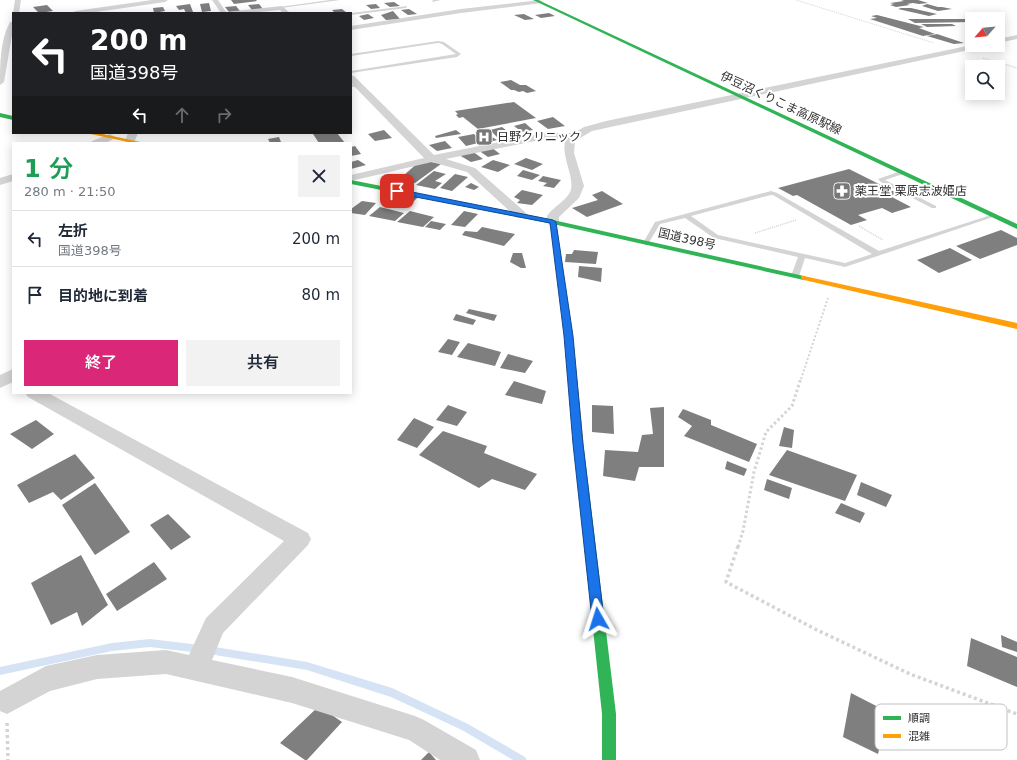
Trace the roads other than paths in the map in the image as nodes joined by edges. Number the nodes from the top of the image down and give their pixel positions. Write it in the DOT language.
graph roads {
  1 [pos="18,0"];
  2 [pos="165,0"];
  3 [pos="215,0"];
  4 [pos="338,0"];
  5 [pos="439,0"];
  6 [pos="433,1"];
  7 [pos="537,1"];
  8 [pos="276,2"];
  9 [pos="406,7"];
  10 [pos="283,9"];
  11 [pos="16,12"];
  12 [pos="82,12"];
  13 [pos="223,12"];
  14 [pos="242,12"];
  15 [pos="352,14"];
  16 [pos="11,26"];
  17 [pos="352,28"];
  18 [pos="1017,37"];
  19 [pos="1005,40"];
  20 [pos="8,46"];
  21 [pos="965,49"];
  22 [pos="352,55"];
  23 [pos="352,72"];
  24 [pos="2,82"];
  25 [pos="353,83"];
  26 [pos="740,96"];
  27 [pos="0,115"];
  28 [pos="12,118"];
  29 [pos="94,134"];
  30 [pos="574,136"];
  31 [pos="110,137"];
  32 [pos="131,137"];
  33 [pos="98,142"];
  34 [pos="140,142"];
  35 [pos="432,159"];
  36 [pos="901,173"];
  37 [pos="12,177"];
  38 [pos="352,178"];
  39 [pos="0,182"];
  40 [pos="352,182"];
  41 [pos="934,207"];
  42 [pos="521,215"];
  43 [pos="685,215"];
  44 [pos="993,216"];
  45 [pos="553,222"];
  46 [pos="1017,227"];
  47 [pos="646,242"];
  48 [pos="878,254"];
  49 [pos="802,256"];
  50 [pos="795,276"];
  51 [pos="1017,326"];
  52 [pos="36,394"];
  53 [pos="196,668"];
  54 [pos="7,701"];
  55 [pos="466,760"];
  56 [pos="609,760"];
  1 -- 11 [label="street"];
  2 -- 12 [label="street"];
  3 -- 13 [label="street"];
  4 -- 10 [label="lane"];
  5 -- 6 [label="lane"];
  7 -- 17 [label="street"];
  7 -- 26 [label="main road, 伊豆沼くりこま高原駅線"];
  8 -- 10 [label="lane"];
  9 -- 15 [label="lane"];
  10 -- 14 [label="street"];
  16 -- 20 [label="street"];
  18 -- 19 [label="street"];
  20 -- 24 [label="street"];
  21 -- 26 [label="street"];
  22 -- 23 [label="lane"];
  25 -- 35 [label="street"];
  26 -- 30 [label="street"];
  26 -- 36 [label="main road, 伊豆沼くりこま高原駅線"];
  27 -- 28 [label="main road"];
  29 -- 31 [label="main road"];
  30 -- 35 [label="street"];
  30 -- 45 [label="street"];
  31 -- 32 [label="main road"];
  31 -- 33 [label="street"];
  32 -- 34 [label="main road"];
  35 -- 38 [label="street"];
  35 -- 42 [label="street"];
  36 -- 41 [label="lane"];
  36 -- 44 [label="main road, 伊豆沼くりこま高原駅線"];
  37 -- 39 [label="street"];
  40 -- 42 [label="main road, 国道398号"];
  42 -- 45 [label="main road, 国道398号"];
  43 -- 47 [label="lane"];
  43 -- 48 [label="lane"];
  43 -- 49 [label="lane"];
  44 -- 46 [label="main road, 伊豆沼くりこま高原駅線"];
  44 -- 48 [label="lane"];
  45 -- 47 [label="main road, 国道398号"];
  45 -- 56 [label="main road"];
  47 -- 50 [label="main road, 国道398号"];
  48 -- 49 [label="lane"];
  49 -- 50 [label="lane"];
  50 -- 51 [label="main road, 国道398号"];
  52 -- 53 [label="street"];
  53 -- 54 [label="street"];
  53 -- 55 [label="street"];
}
